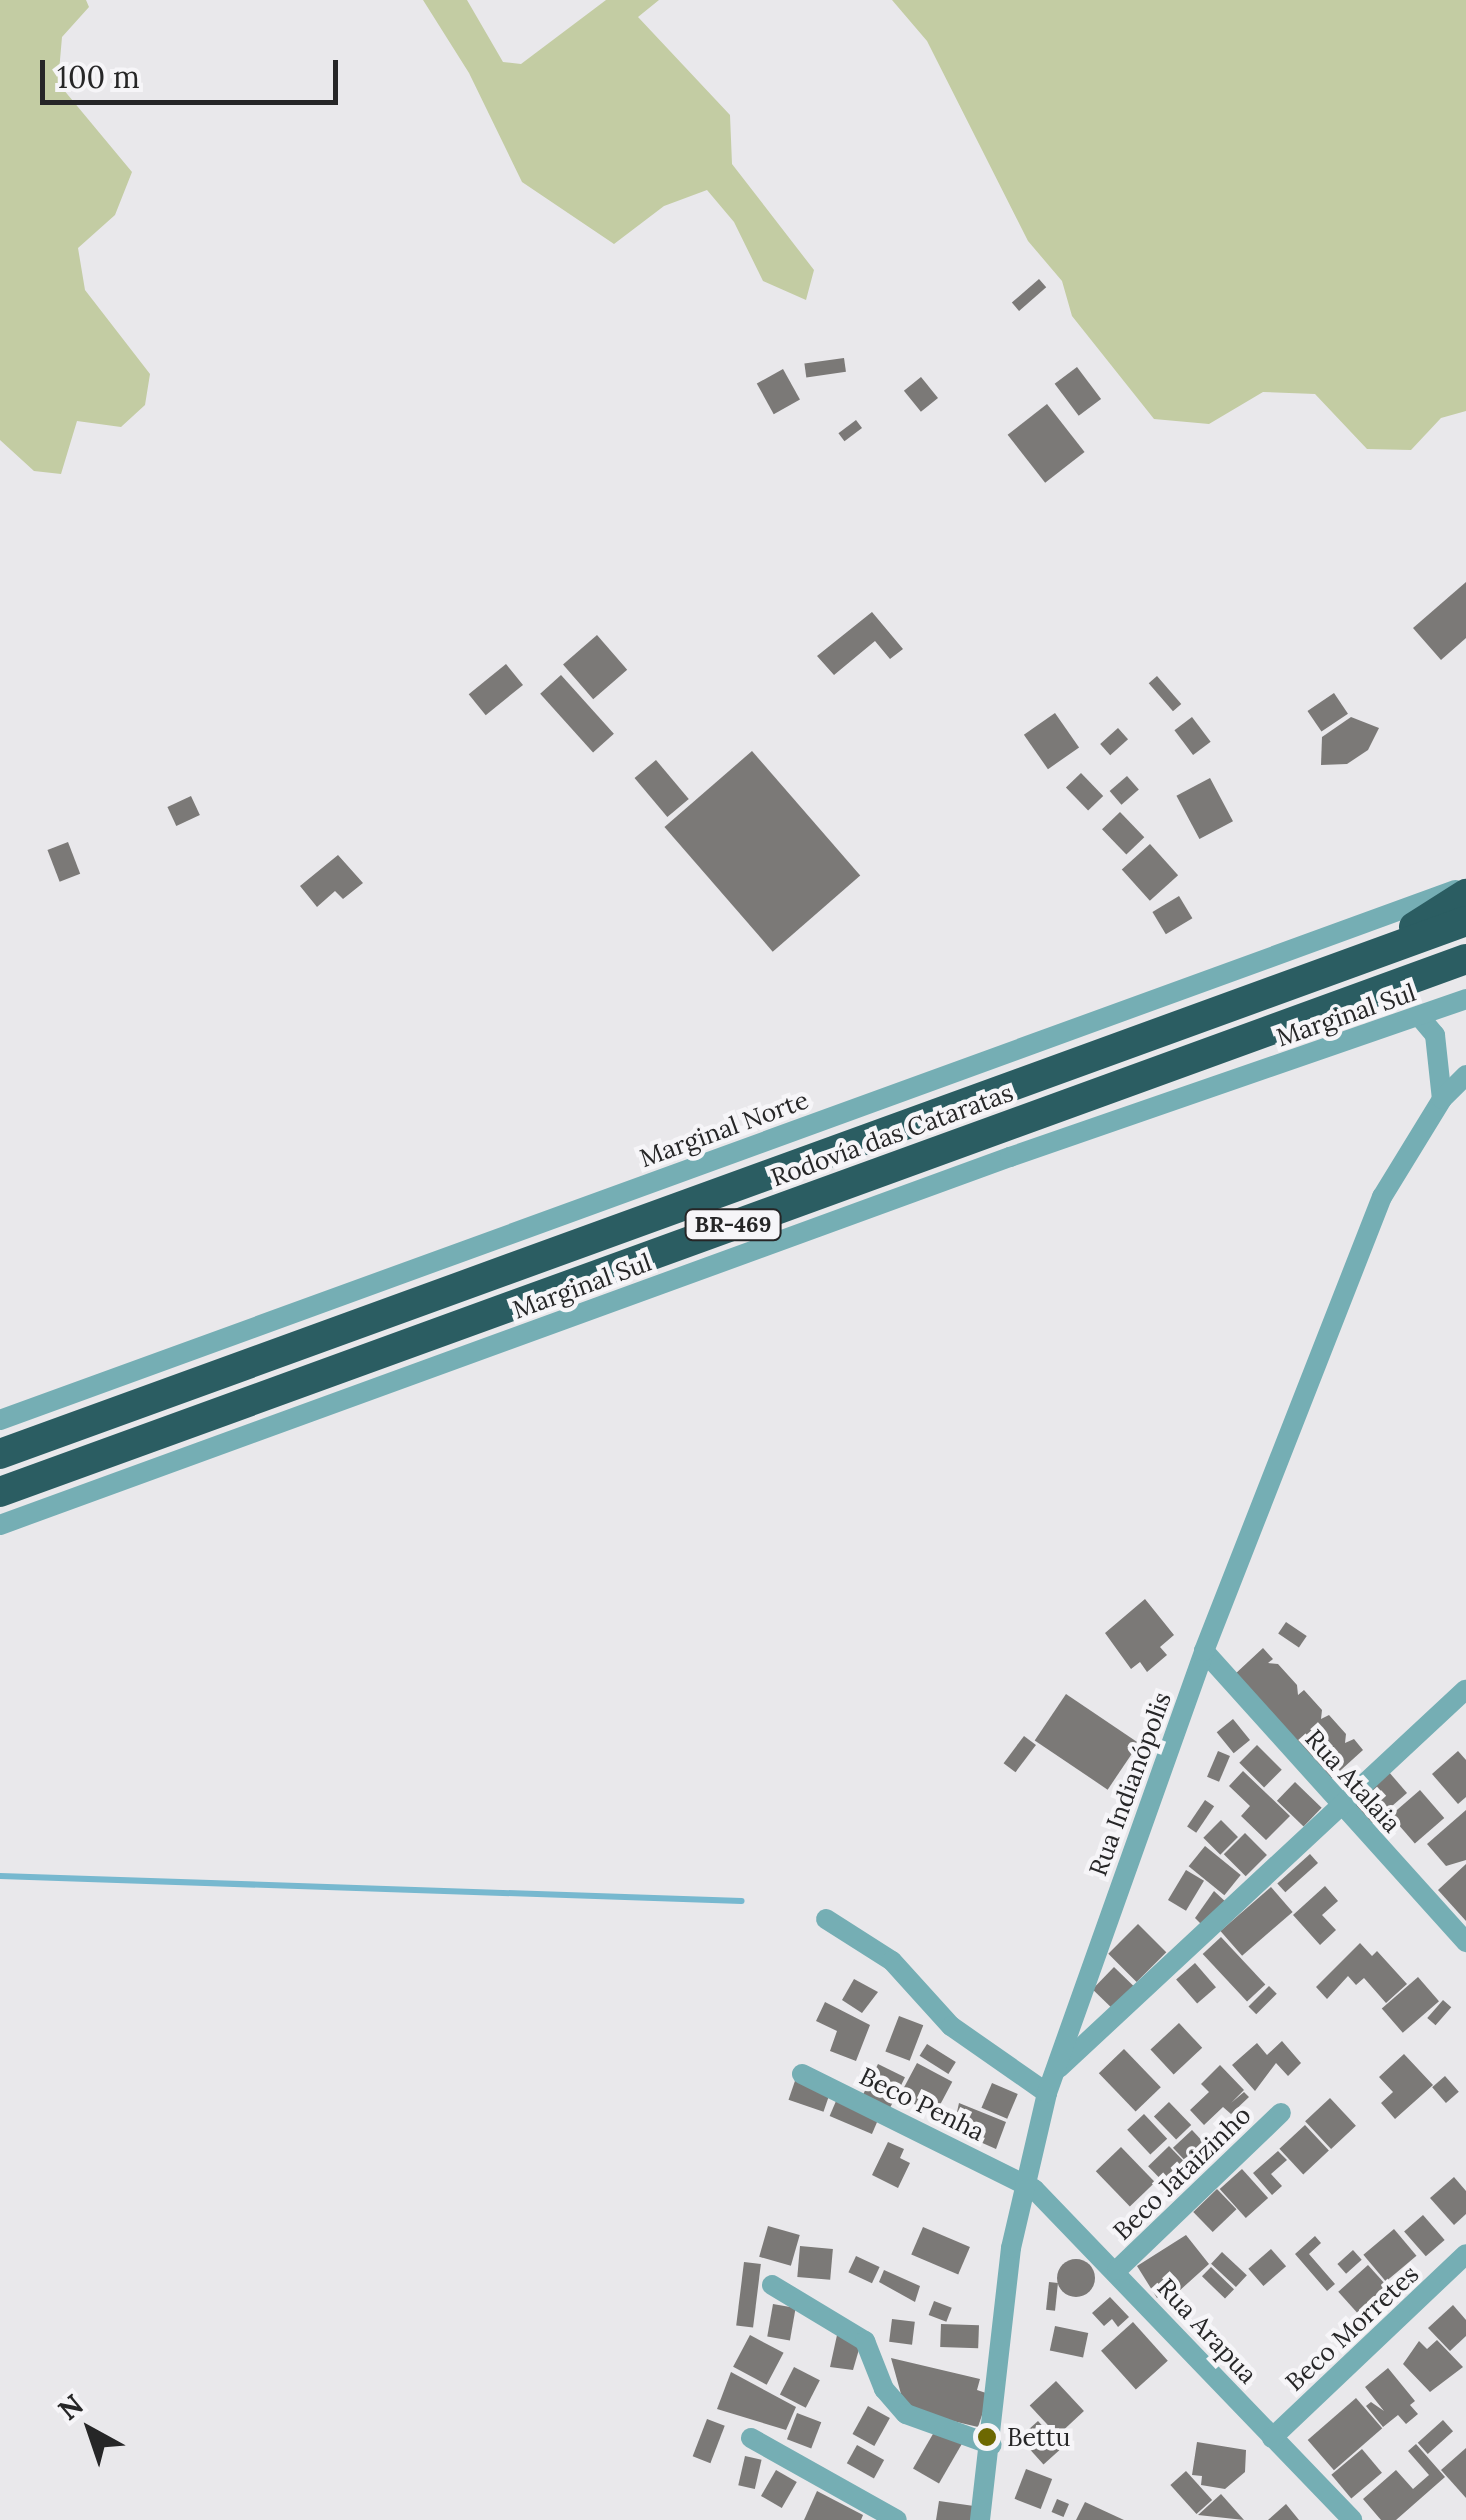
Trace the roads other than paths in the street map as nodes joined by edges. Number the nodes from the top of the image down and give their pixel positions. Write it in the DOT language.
graph roads {
  1 [pos="1466,890"];
  2 [pos="1466,921"];
  3 [pos="1367,957"];
  4 [pos="1466,959"];
  5 [pos="1466,999"];
  6 [pos="1419,1016"];
  7 [pos="1466,1075"];
  8 [pos="1442,1099"];
  9 [pos="0,1420"];
  10 [pos="0,1454"];
  11 [pos="0,1492"];
  12 [pos="0,1525"];
  13 [pos="1204,1651"];
  14 [pos="1465,1690"];
  15 [pos="1339,1804"];
  16 [pos="826,1919"];
  17 [pos="1466,1942"];
  18 [pos="802,2074"];
  19 [pos="1050,2083"];
  20 [pos="1281,2113"];
  21 [pos="1022,2180"];
  22 [pos="1466,2254"];
  23 [pos="1117,2270"];
  24 [pos="772,2285"];
  25 [pos="750,2438"];
  26 [pos="1272,2438"];
  27 [pos="992,2446"];
  28 [pos="897,2520"];
  29 [pos="980,2520"];
  30 [pos="1352,2520"];
  1 -- 3 [label="highway"];
  1 -- 9 [label="street, Marginal Norte"];
  2 -- 3 [label="highway, Rodovía das Cataratas / BR-469"];
  3 -- 10 [label="highway, Rodovía das Cataratas / BR-469"];
  4 -- 11 [label="highway, Rodovía das Cataratas / BR-469"];
  5 -- 6 [label="street, Marginal Sul / BR-469"];
  6 -- 8 [label="street"];
  6 -- 12 [label="street, Marginal Sul / BR-469"];
  7 -- 8 [label="street, Rua Indianópolis"];
  8 -- 13 [label="street, Rua Indianópolis"];
  13 -- 15 [label="street, Rua Atalaia"];
  13 -- 19 [label="street, Rua Indianópolis"];
  14 -- 15 [label="street"];
  15 -- 17 [label="street, Rua Atalaia"];
  15 -- 19 [label="street"];
  16 -- 19 [label="street"];
  18 -- 21 [label="street, Beco Penha"];
  19 -- 21 [label="street, Rua Indianópolis"];
  20 -- 23 [label="street, Beco Jataizinho"];
  21 -- 23 [label="street, Rua Arapua"];
  21 -- 27 [label="street, Rua Indianópolis"];
  22 -- 26 [label="street, Beco Morretes"];
  23 -- 26 [label="street, Rua Arapua"];
  24 -- 27 [label="street"];
  25 -- 28 [label="street"];
  26 -- 30 [label="street, Rua Arapua"];
  27 -- 29 [label="street, Rua Indianópolis"];
}
